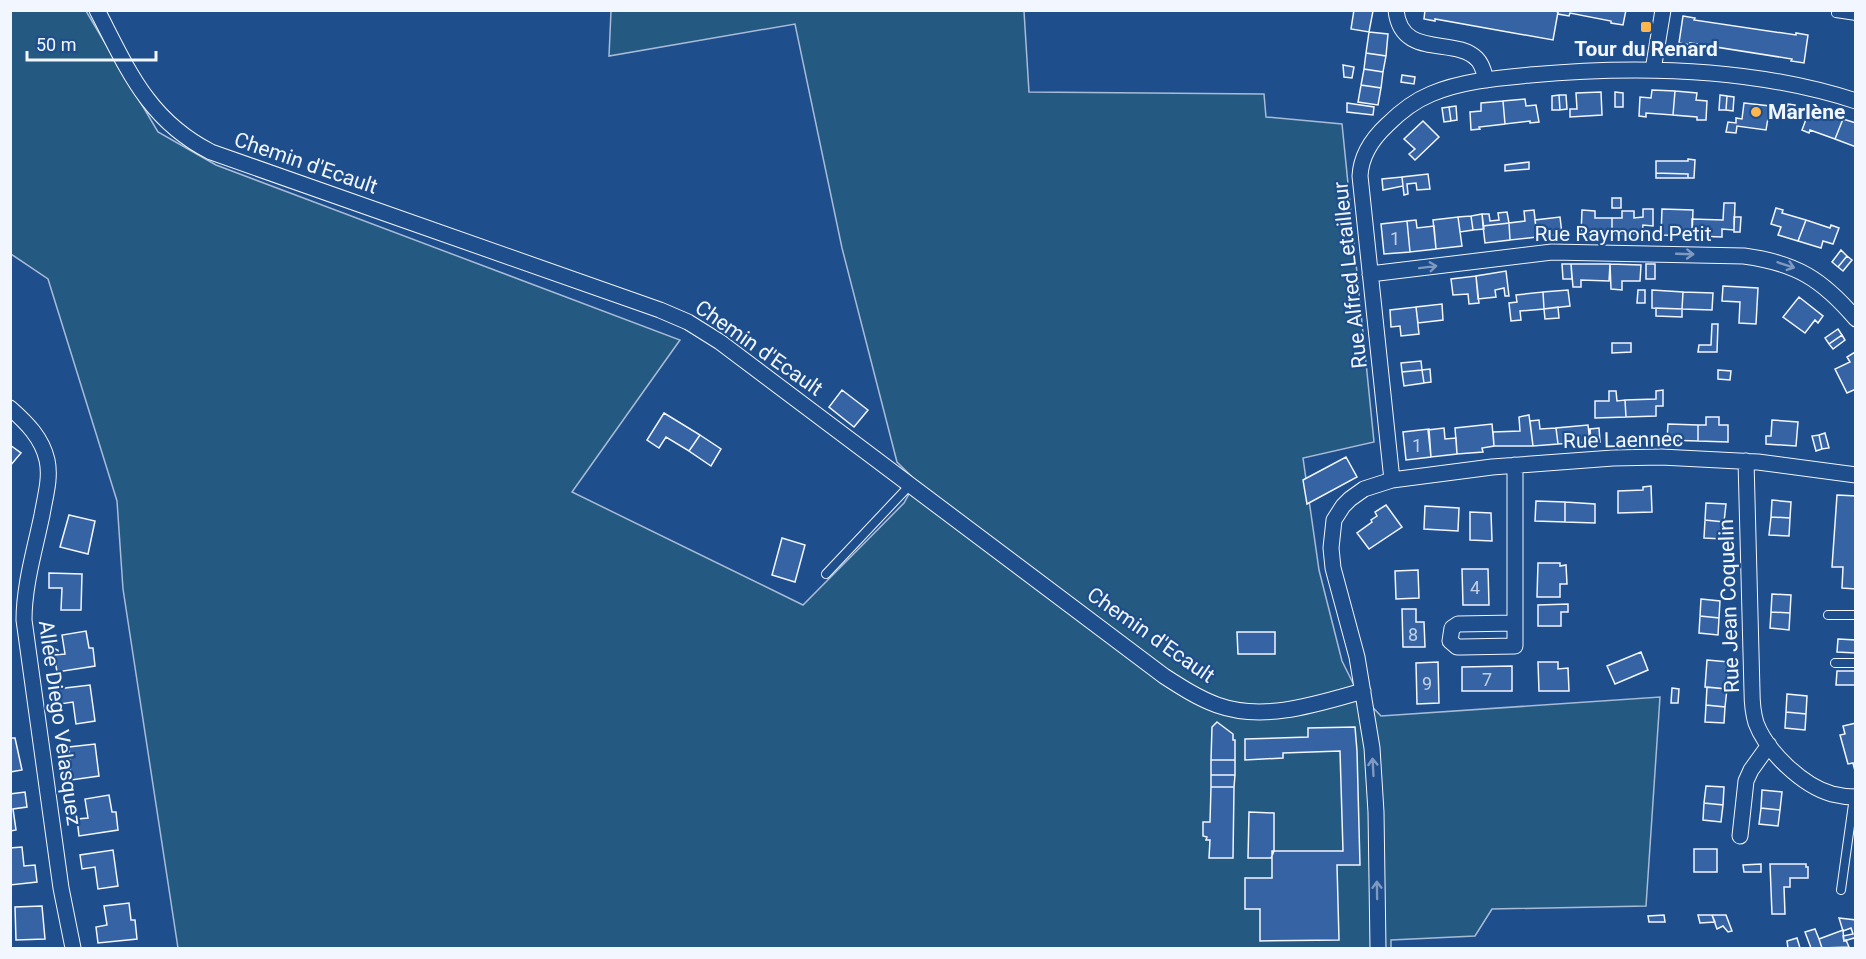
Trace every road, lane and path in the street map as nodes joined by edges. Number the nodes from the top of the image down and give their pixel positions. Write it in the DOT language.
graph roads {
  1 [pos="97,10"];
  2 [pos="1396,10"];
  3 [pos="1663,10"];
  4 [pos="1836,13"];
  5 [pos="1856,16"];
  6 [pos="1653,70"];
  7 [pos="1486,80"];
  8 [pos="1856,101"];
  9 [pos="1370,274"];
  10 [pos="1856,319"];
  11 [pos="10,408"];
  12 [pos="1746,461"];
  13 [pos="1515,465"];
  14 [pos="1856,475"];
  15 [pos="1392,480"];
  16 [pos="910,485"];
  17 [pos="826,574"];
  18 [pos="1828,615"];
  19 [pos="1856,615"];
  20 [pos="1515,623"];
  21 [pos="1834,663"];
  22 [pos="1856,663"];
  23 [pos="1363,691"];
  24 [pos="1769,745"];
  25 [pos="1855,797"];
  26 [pos="1740,837"];
  27 [pos="1841,890"];
  28 [pos="73,948"];
  29 [pos="1378,948"];
  1 -- 16 [label="street, Chemin d'Ecault"];
  2 -- 7 [label="street"];
  3 -- 6 [label="street"];
  4 -- 5 [label="lane"];
  6 -- 7 [label="street, Rue Alfred Letailleur"];
  6 -- 8 [label="street, Rue Alfred Letailleur"];
  7 -- 9 [label="street, Rue Alfred Letailleur"];
  9 -- 10 [label="street, Rue Raymond Petit, one-way"];
  9 -- 15 [label="street, Rue Alfred Letailleur"];
  11 -- 28 [label="street, Allée Diego Velasquez"];
  12 -- 13 [label="street, Rue Laennec"];
  12 -- 14 [label="street, Rue Laennec"];
  12 -- 24 [label="street, Rue Jean Coquelin"];
  13 -- 15 [label="street, Rue Laennec"];
  13 -- 20 [label="street"];
  15 -- 23 [label="street, Rue Laennec"];
  16 -- 17 [label="lane"];
  16 -- 23 [label="street, Chemin d'Ecault"];
  18 -- 19 [label="lane"];
  21 -- 22 [label="lane"];
  29 -- 23 [label="street, Rue Laennec, one-way"];
  24 -- 25 [label="street, Rue Jean Coquelin"];
  24 -- 26 [label="street"];
  25 -- 27 [label="lane"];
}
